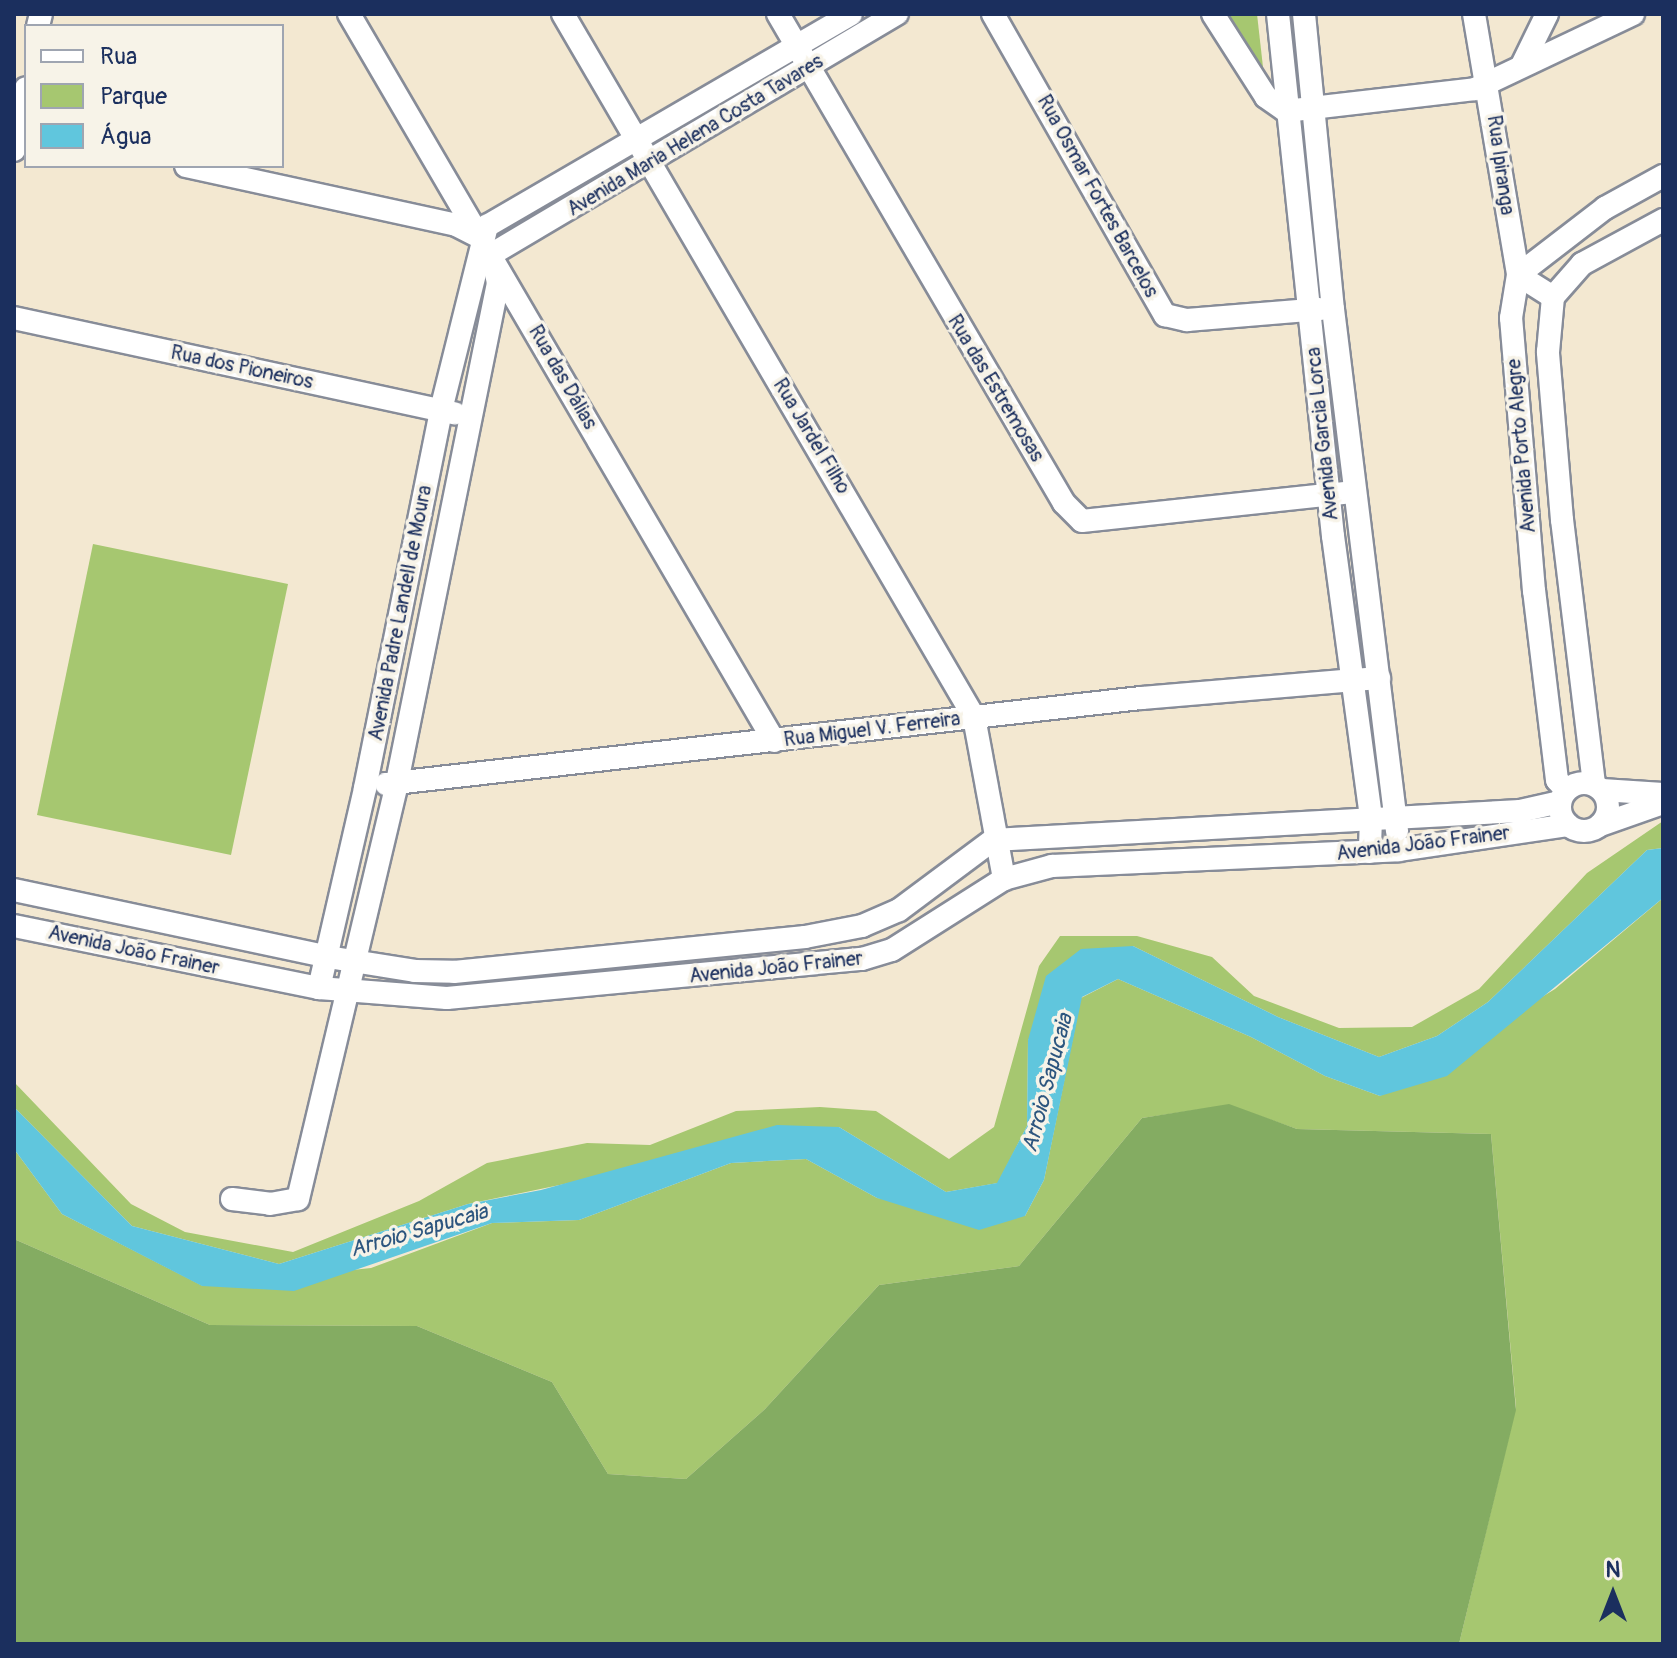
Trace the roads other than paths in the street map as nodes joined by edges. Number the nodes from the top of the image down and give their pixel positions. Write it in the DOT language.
graph roads {
  1 [pos="349,14"];
  2 [pos="563,14"];
  3 [pos="778,14"];
  4 [pos="851,14"];
  5 [pos="897,14"];
  6 [pos="993,14"];
  7 [pos="1213,14"];
  8 [pos="1278,14"];
  9 [pos="1304,14"];
  10 [pos="1474,14"];
  11 [pos="1547,14"];
  12 [pos="1633,14"];
  13 [pos="798,47"];
  14 [pos="1522,65"];
  15 [pos="808,69"];
  16 [pos="1489,83"];
  17 [pos="24,100"];
  18 [pos="1312,105"];
  19 [pos="1286,111"];
  20 [pos="18,135"];
  21 [pos="638,139"];
  22 [pos="651,163"];
  23 [pos="195,168"];
  24 [pos="1663,176"];
  25 [pos="1663,220"];
  26 [pos="487,246"];
  27 [pos="1518,275"];
  28 [pos="1553,297"];
  29 [pos="1307,308"];
  30 [pos="1333,309"];
  31 [pos="14,318"];
  32 [pos="441,410"];
  33 [pos="470,415"];
  34 [pos="1354,492"];
  35 [pos="1329,495"];
  36 [pos="1379,678"];
  37 [pos="1351,682"];
  38 [pos="974,717"];
  39 [pos="774,741"];
  40 [pos="397,782"];
  41 [pos="1598,787"];
  42 [pos="365,788"];
  43 [pos="1663,794"];
  44 [pos="1563,796"];
  45 [pos="1663,803"];
  46 [pos="1371,818"];
  47 [pos="1396,818"];
  48 [pos="1568,825"];
  49 [pos="1600,825"];
  50 [pos="993,840"];
  51 [pos="1399,850"];
  52 [pos="1370,852"];
  53 [pos="1004,879"];
  54 [pos="14,890"];
  55 [pos="14,926"];
  56 [pos="328,957"];
  57 [pos="356,961"];
  58 [pos="319,988"];
  59 [pos="350,993"];
  60 [pos="232,1199"];
  1 -- 26 [label="street, Rua das Dálias"];
  2 -- 21 [label="street, Rua Jardel Filho"];
  3 -- 13 [label="street, Rua das Estremosas"];
  4 -- 13 [label="street, Avenida Maria Helena Costa Tavares"];
  5 -- 15 [label="street, Avenida Maria Helena Costa Tavares"];
  6 -- 29 [label="street, Rua Osmar Fortes Barcelos"];
  7 -- 19 [label="street"];
  8 -- 19 [label="street, Avenida Garcia Lorca"];
  9 -- 18 [label="street, Avenida Garcia Lorca"];
  10 -- 16 [label="street, Rua Ipiranga"];
  11 -- 14 [label="street"];
  12 -- 14 [label="street"];
  13 -- 15 [label="street, Rua das Estremosas"];
  13 -- 21 [label="street, Avenida Maria Helena Costa Tavares"];
  14 -- 16 [label="street"];
  15 -- 22 [label="street, Avenida Maria Helena Costa Tavares"];
  15 -- 35 [label="street, Rua das Estremosas"];
  16 -- 18 [label="street"];
  16 -- 27 [label="street, Rua Ipiranga"];
  17 -- 20 [label="street"];
  18 -- 19 [label="street"];
  18 -- 30 [label="street, Avenida Garcia Lorca"];
  19 -- 29 [label="street, Avenida Garcia Lorca"];
  21 -- 22 [label="street, Rua Jardel Filho"];
  21 -- 26 [label="street, Avenida Maria Helena Costa Tavares"];
  22 -- 26 [label="street, Avenida Maria Helena Costa Tavares"];
  22 -- 38 [label="street, Rua Jardel Filho"];
  23 -- 26 [label="street"];
  24 -- 27 [label="street"];
  25 -- 28 [label="street"];
  26 -- 32 [label="street, Avenida Padre Landell de Moura"];
  26 -- 33 [label="street, Avenida Padre Landell de Moura"];
  26 -- 39 [label="street, Rua das Dálias"];
  27 -- 28 [label="street"];
  27 -- 44 [label="street, Avenida Porto Alegre"];
  28 -- 41 [label="street, Avenida Porto Alegre"];
  29 -- 30 [label="street, Rua Osmar Fortes Barcelos"];
  29 -- 35 [label="street, Avenida Garcia Lorca"];
  30 -- 34 [label="street, Avenida Garcia Lorca"];
  31 -- 32 [label="street, Rua dos Pioneiros"];
  32 -- 33 [label="street, Rua dos Pioneiros"];
  32 -- 42 [label="street, Avenida Padre Landell de Moura"];
  33 -- 40 [label="street, Avenida Padre Landell de Moura"];
  34 -- 35 [label="street, Rua das Estremosas"];
  34 -- 36 [label="street, Avenida Garcia Lorca"];
  35 -- 37 [label="street, Avenida Garcia Lorca"];
  36 -- 37 [label="street, Rua Miguel V. Ferreira"];
  36 -- 47 [label="street, Avenida Garcia Lorca"];
  37 -- 38 [label="street, Rua Miguel V. Ferreira"];
  37 -- 46 [label="street, Avenida Garcia Lorca"];
  38 -- 39 [label="street, Rua Miguel V. Ferreira"];
  38 -- 50 [label="street, Rua Jardel Filho"];
  39 -- 40 [label="street, Rua Miguel V. Ferreira"];
  40 -- 42 [label="street, Rua Miguel V. Ferreira"];
  40 -- 57 [label="street, Avenida Padre Landell de Moura"];
  41 -- 43 [label="street"];
  41 -- 44 [label="street"];
  41 -- 49 [label="street"];
  42 -- 56 [label="street, Avenida Padre Landell de Moura"];
  44 -- 47 [label="street, Avenida João Frainer"];
  44 -- 48 [label="street"];
  45 -- 49 [label="street"];
  46 -- 47 [label="street, Avenida João Frainer"];
  46 -- 50 [label="street, Avenida João Frainer"];
  46 -- 52 [label="street, Avenida Garcia Lorca"];
  47 -- 51 [label="street, Avenida Garcia Lorca"];
  48 -- 49 [label="street"];
  48 -- 51 [label="street, Avenida João Frainer"];
  50 -- 53 [label="street, Rua Jardel Filho"];
  50 -- 57 [label="street, Avenida João Frainer"];
  51 -- 52 [label="street, Avenida João Frainer"];
  52 -- 53 [label="street, Avenida João Frainer"];
  53 -- 59 [label="street, Avenida João Frainer"];
  54 -- 56 [label="street, Avenida João Frainer"];
  55 -- 58 [label="street, Avenida João Frainer"];
  56 -- 57 [label="street, Avenida João Frainer"];
  56 -- 58 [label="street, Avenida Padre Landell de Moura"];
  57 -- 59 [label="street, Avenida Padre Landell de Moura"];
  58 -- 59 [label="street, Avenida João Frainer"];
  59 -- 60 [label="street, Avenida Padre Landell de Moura"];
}
